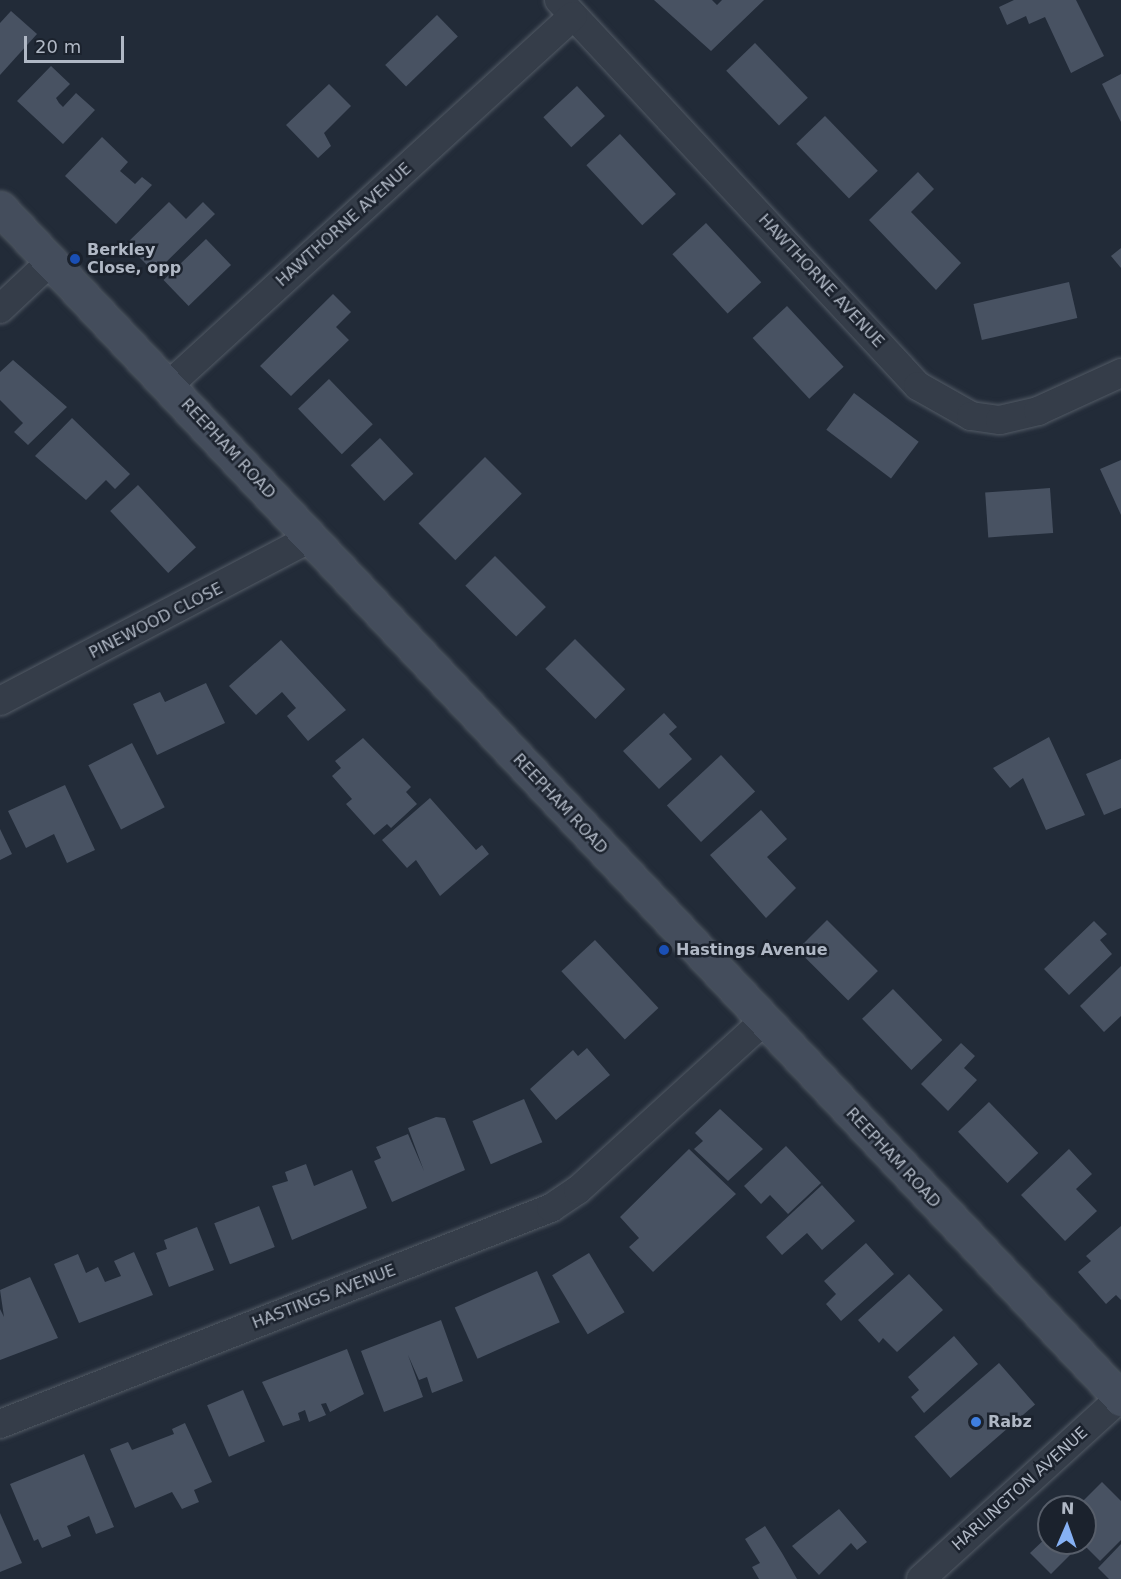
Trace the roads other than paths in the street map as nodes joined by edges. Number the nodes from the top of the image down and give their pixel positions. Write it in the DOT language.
graph roads {
  1 [pos="566,8"];
  2 [pos="0,208"];
  3 [pos="50,262"];
  4 [pos="0,309"];
  5 [pos="1121,373"];
  6 [pos="169,386"];
  7 [pos="311,538"];
  8 [pos="0,701"];
  9 [pos="764,1021"];
  10 [pos="1120,1399"];
  11 [pos="0,1424"];
  12 [pos="921,1579"];
  1 -- 5 [label="street, HAWTHORNE AVENUE"];
  1 -- 6 [label="street, HAWTHORNE AVENUE"];
  2 -- 3 [label="street, REEPHAM ROAD"];
  3 -- 4 [label="street"];
  3 -- 6 [label="street, REEPHAM ROAD"];
  6 -- 7 [label="street, REEPHAM ROAD"];
  7 -- 8 [label="street, PINEWOOD CLOSE"];
  7 -- 9 [label="street, REEPHAM ROAD"];
  9 -- 10 [label="street, REEPHAM ROAD"];
  9 -- 11 [label="street, HASTINGS AVENUE"];
  10 -- 12 [label="street, HARLINGTON AVENUE"];
}
